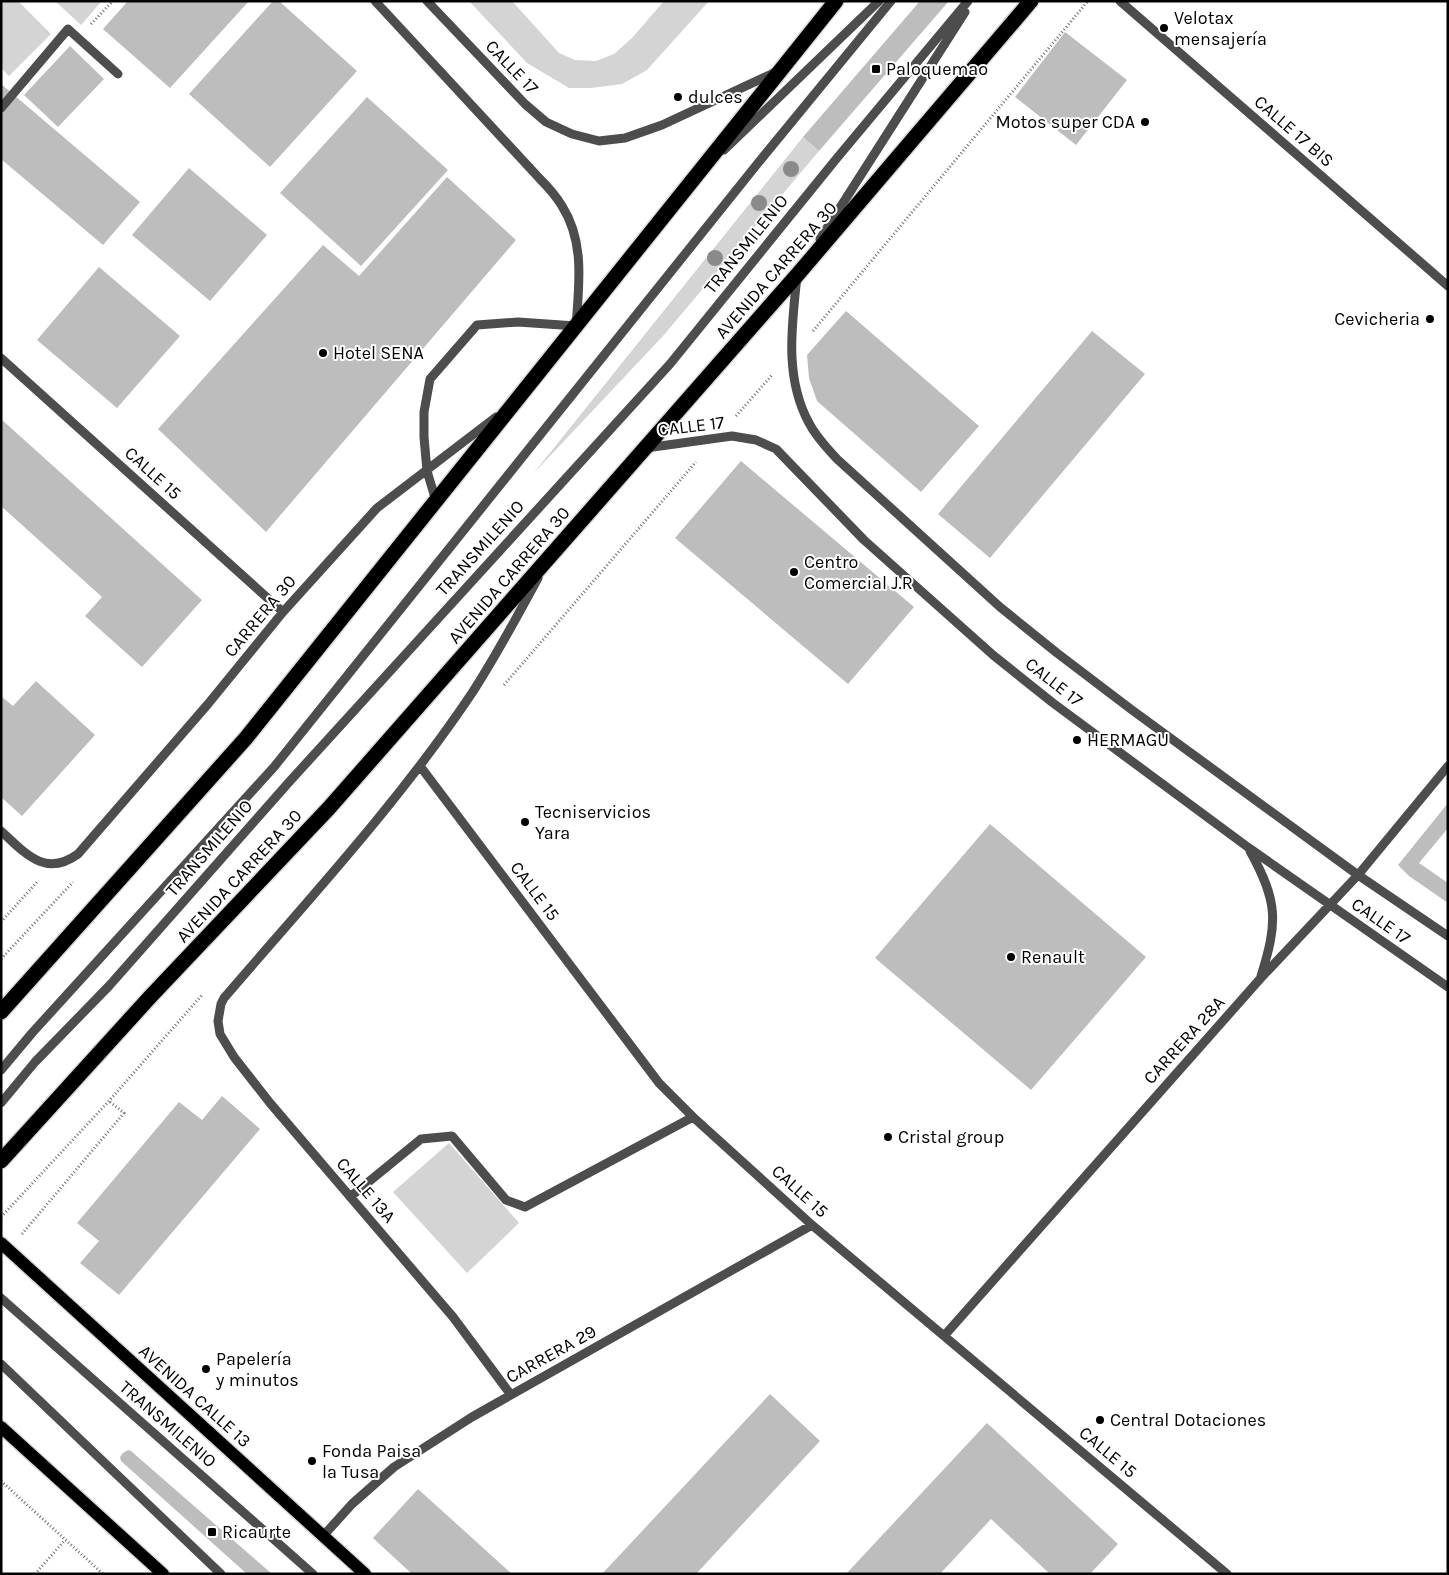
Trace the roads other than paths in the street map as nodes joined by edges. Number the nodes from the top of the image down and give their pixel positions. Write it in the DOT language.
graph roads {
  1 [pos="375,1"];
  2 [pos="427,1"];
  3 [pos="836,1"];
  4 [pos="879,1"];
  5 [pos="891,1"];
  6 [pos="970,1"];
  7 [pos="1031,1"];
  8 [pos="1120,1"];
  9 [pos="781,70"];
  10 [pos="118,74"];
  11 [pos="1,108"];
  12 [pos="690,184"];
  13 [pos="798,274"];
  14 [pos="1448,286"];
  15 [pos="576,326"];
  16 [pos="1,358"];
  17 [pos="512,405"];
  18 [pos="646,448"];
  19 [pos="427,470"];
  20 [pos="436,500"];
  21 [pos="548,559"];
  22 [pos="283,612"];
  23 [pos="420,766"];
  24 [pos="1448,766"];
  25 [pos="1,831"];
  26 [pos="1249,848"];
  27 [pos="1358,875"];
  28 [pos="1330,905"];
  29 [pos="1448,936"];
  30 [pos="1260,979"];
  31 [pos="1448,987"];
  32 [pos="1,1012"];
  33 [pos="1,1070"];
  34 [pos="1,1102"];
  35 [pos="693,1117"];
  36 [pos="1,1161"];
  37 [pos="350,1196"];
  38 [pos="812,1225"];
  39 [pos="5,1247"];
  40 [pos="1,1298"];
  41 [pos="944,1336"];
  42 [pos="1,1364"];
  43 [pos="511,1395"];
  44 [pos="1,1427"];
  45 [pos="324,1535"];
  46 [pos="163,1574"];
  47 [pos="222,1574"];
  48 [pos="313,1574"];
  49 [pos="365,1574"];
  50 [pos="1227,1574"];
  1 -- 15 [label="street"];
  2 -- 9 [label="street, CALLE 17"];
  3 -- 9 [label="highway"];
  4 -- 12 [label="street"];
  5 -- 33 [label="street, TRANSMILENIO"];
  6 -- 13 [label="street, TRANSMILENIO"];
  6 -- 34 [label="street, TRANSMILENIO"];
  7 -- 13 [label="highway, AVENIDA CARRERA 30"];
  8 -- 14 [label="street, CALLE 17 BIS"];
  9 -- 12 [label="highway"];
  10 -- 11 [label="street"];
  12 -- 15 [label="highway"];
  13 -- 18 [label="highway, AVENIDA CARRERA 30"];
  13 -- 27 [label="street, CALLE 17"];
  15 -- 17 [label="highway"];
  15 -- 19 [label="street"];
  16 -- 22 [label="street, CALLE 15"];
  17 -- 19 [label="street, CARRERA 30"];
  17 -- 20 [label="highway"];
  18 -- 21 [label="highway, AVENIDA CARRERA 30"];
  18 -- 26 [label="street, CALLE 17"];
  19 -- 20 [label="street"];
  19 -- 22 [label="street, CARRERA 30"];
  20 -- 32 [label="highway"];
  21 -- 23 [label="street"];
  21 -- 36 [label="highway, AVENIDA CARRERA 30"];
  22 -- 25 [label="street, CARRERA 30"];
  23 -- 35 [label="street, CALLE 15"];
  23 -- 37 [label="street, CALLE 13A"];
  24 -- 27 [label="street, CARRERA 28A"];
  26 -- 28 [label="street, CALLE 17"];
  26 -- 30 [label="street"];
  27 -- 28 [label="street, CARRERA 28A"];
  27 -- 29 [label="street, CALLE 17"];
  28 -- 30 [label="street, CARRERA 28A"];
  28 -- 31 [label="street, CALLE 17"];
  30 -- 41 [label="street, CARRERA 28A"];
  35 -- 37 [label="street"];
  35 -- 38 [label="street, CALLE 15"];
  37 -- 43 [label="street, CALLE 13A"];
  38 -- 41 [label="street, CALLE 15"];
  38 -- 43 [label="street, CARRERA 29"];
  39 -- 45 [label="main road, AVENIDA CALLE 13"];
  40 -- 48 [label="street, TRANSMILENIO"];
  41 -- 50 [label="street, CALLE 15"];
  42 -- 47 [label="street"];
  43 -- 45 [label="street, CARRERA 29"];
  44 -- 46 [label="main road"];
  45 -- 49 [label="main road, AVENIDA CALLE 13"];
}
